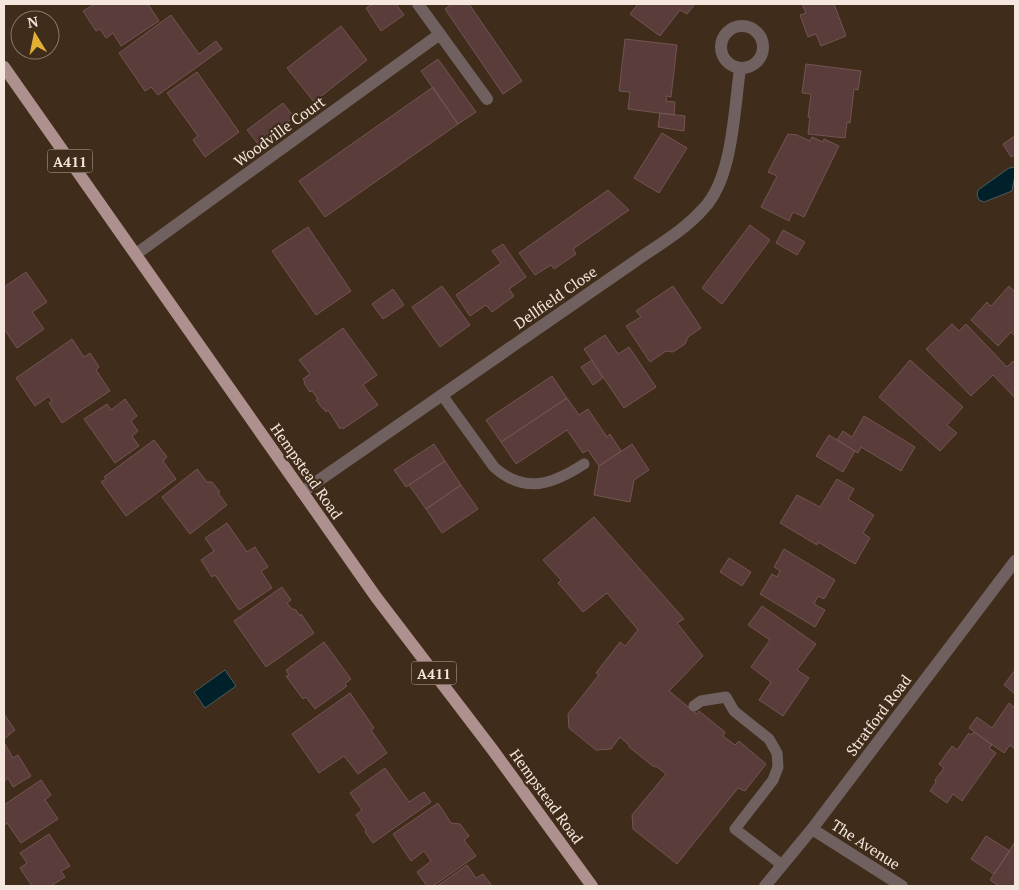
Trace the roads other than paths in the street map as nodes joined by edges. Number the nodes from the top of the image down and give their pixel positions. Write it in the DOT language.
graph roads {
  1 [pos="418,4"];
  2 [pos="440,34"];
  3 [pos="4,67"];
  4 [pos="740,69"];
  5 [pos="487,99"];
  6 [pos="136,254"];
  7 [pos="442,395"];
  8 [pos="584,464"];
  9 [pos="302,492"];
  10 [pos="1015,561"];
  11 [pos="694,706"];
  12 [pos="812,829"];
  13 [pos="782,865"];
  14 [pos="592,886"];
  15 [pos="765,886"];
  16 [pos="902,886"];
  1 -- 2 [label="street"];
  2 -- 5 [label="street"];
  2 -- 6 [label="street, Woodville Court"];
  3 -- 6 [label="main road, Hempstead Road / A411"];
  4 -- 7 [label="street, Dellfield Close"];
  6 -- 9 [label="main road, Hempstead Road / A411"];
  7 -- 8 [label="lane"];
  7 -- 9 [label="street, Dellfield Close"];
  9 -- 14 [label="main road, Hempstead Road / A411"];
  10 -- 12 [label="street, Stratford Road"];
  11 -- 13 [label="lane"];
  12 -- 13 [label="street, Stratford Road"];
  12 -- 16 [label="street, The Avenue"];
  13 -- 15 [label="street, Stratford Road"];
}
